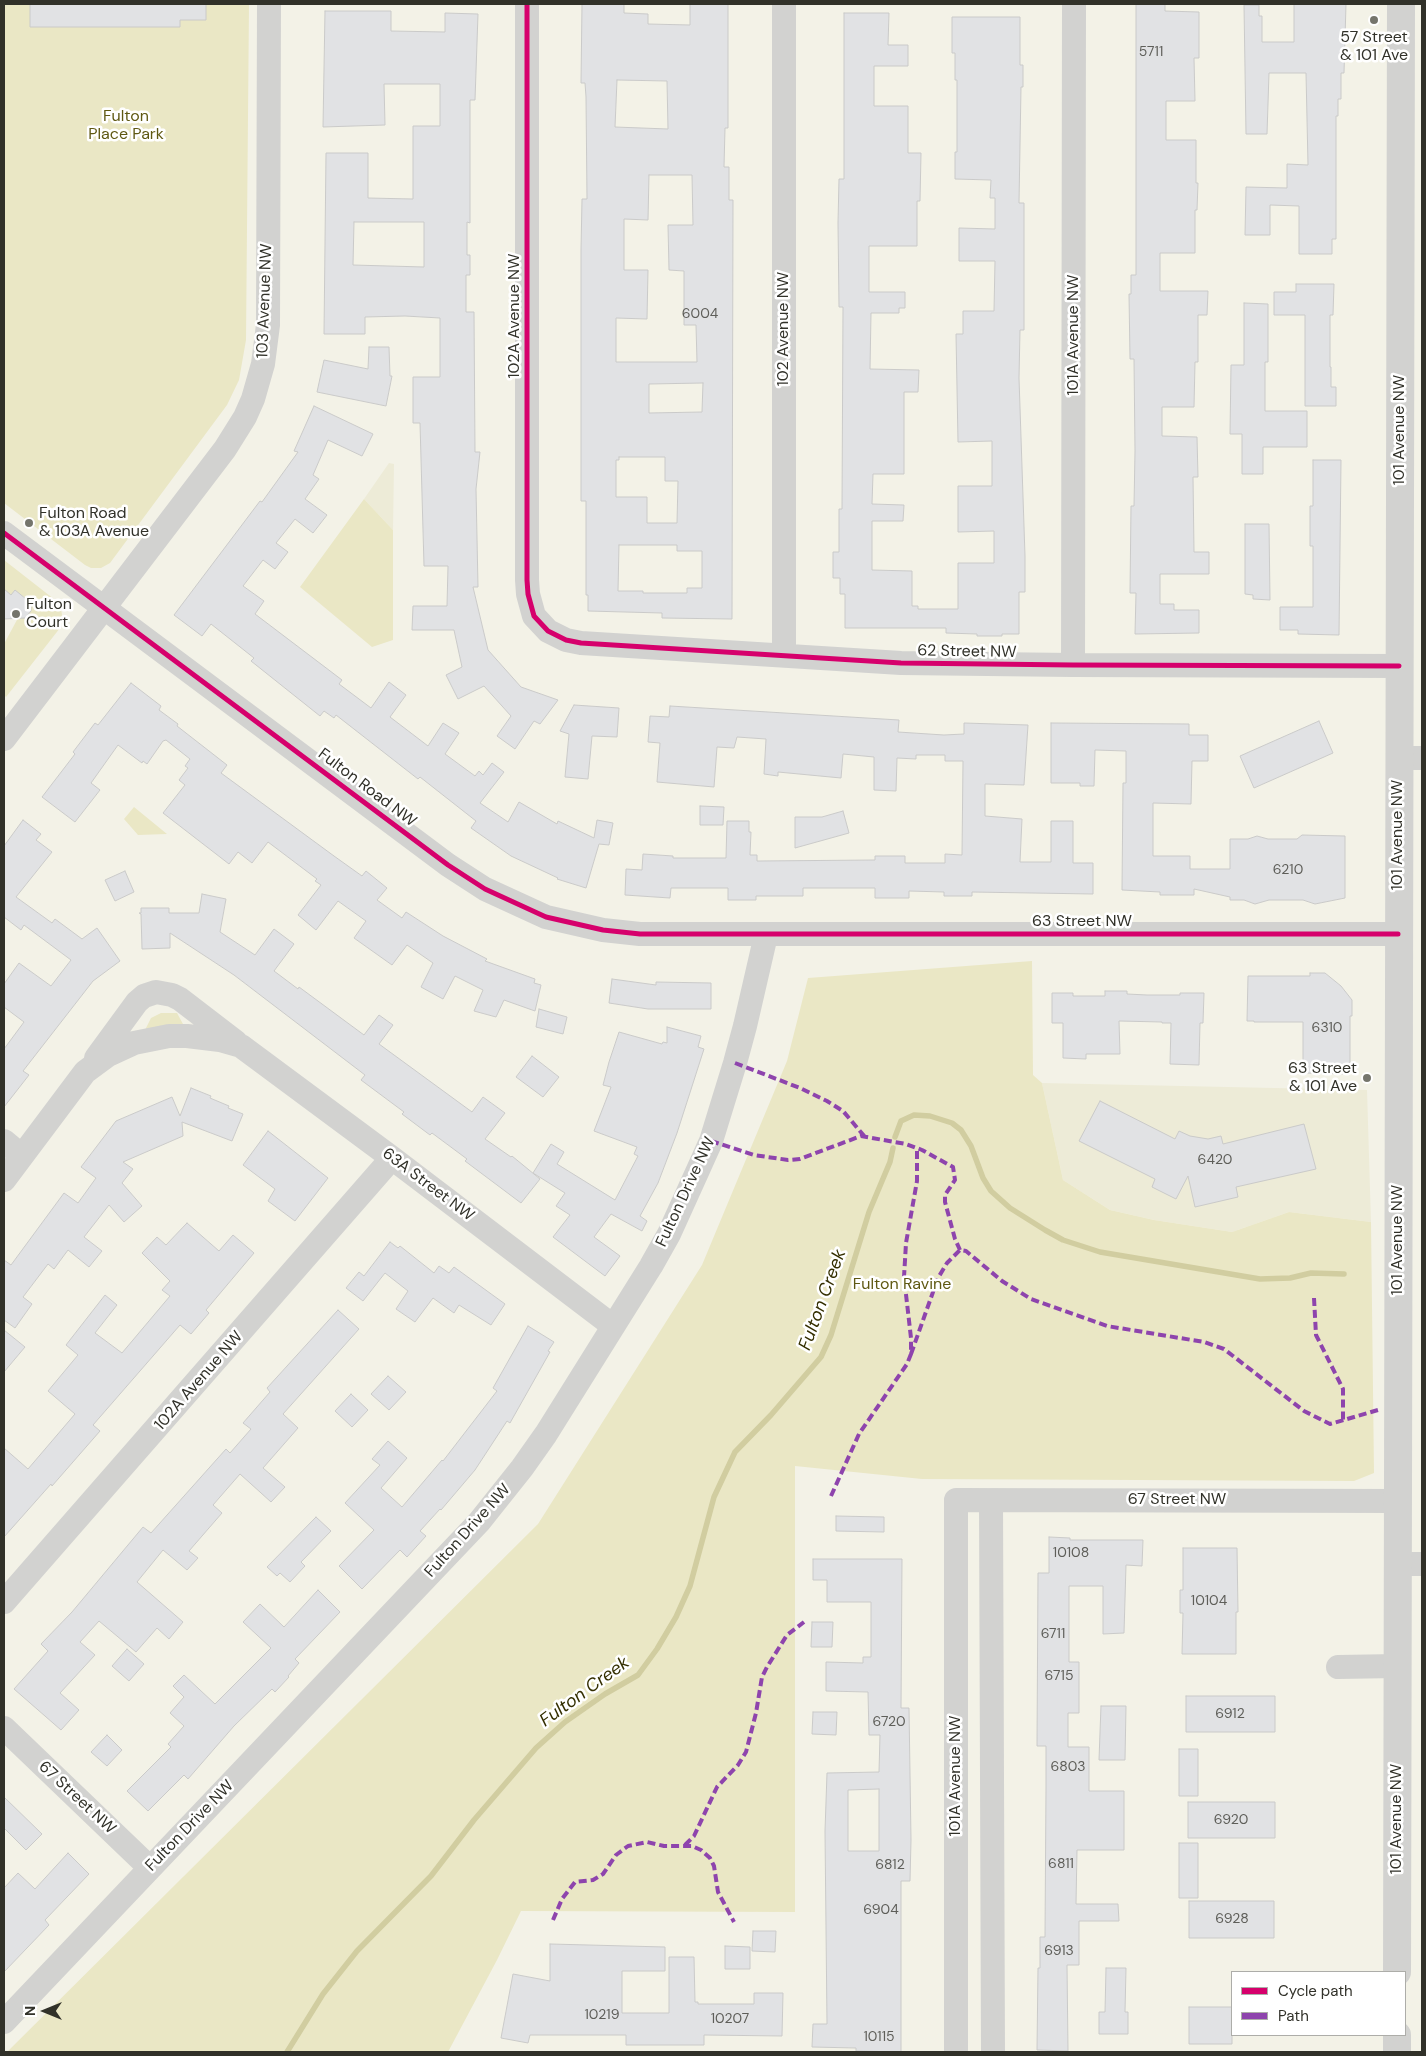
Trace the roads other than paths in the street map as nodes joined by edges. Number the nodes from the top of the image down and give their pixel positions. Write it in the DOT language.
graph roads {
  1 [pos="269,4"];
  2 [pos="527,4"];
  3 [pos="784,4"];
  4 [pos="1074,4"];
  5 [pos="1401,4"];
  6 [pos="4,533"];
  7 [pos="104,608"];
  8 [pos="540,624"];
  9 [pos="784,655"];
  10 [pos="1073,665"];
  11 [pos="1399,666"];
  12 [pos="4,740"];
  13 [pos="1410,758"];
  14 [pos="1398,934"];
  15 [pos="766,935"];
  16 [pos="241,1046"];
  17 [pos="85,1072"];
  18 [pos="4,1141"];
  19 [pos="22,1156"];
  20 [pos="392,1158"];
  21 [pos="4,1180"];
  22 [pos="613,1326"];
  23 [pos="956,1500"];
  24 [pos="991,1501"];
  25 [pos="1397,1501"];
  26 [pos="1410,1564"];
  27 [pos="6,1596"];
  28 [pos="1338,1666"];
  29 [pos="1397,1666"];
  30 [pos="4,1728"];
  31 [pos="150,1868"];
  32 [pos="1397,1971"];
  33 [pos="4,2022"];
  34 [pos="1397,2036"];
  35 [pos="956,2052"];
  36 [pos="993,2052"];
  37 [pos="1397,2052"];
  1 -- 7 [label="street, 103 Avenue NW"];
  2 -- 8 [label="street, 102A Avenue NW"];
  3 -- 9 [label="street, 102 Avenue NW"];
  4 -- 10 [label="street, 101A Avenue NW"];
  5 -- 11 [label="main road, 101 Avenue NW"];
  6 -- 7 [label="street, Fulton Road NW"];
  7 -- 12 [label="street, 103 Avenue NW"];
  7 -- 15 [label="street, Fulton Road NW"];
  8 -- 9 [label="street, 62 Street NW"];
  9 -- 10 [label="street, 62 Street NW"];
  10 -- 11 [label="street, 62 Street NW"];
  11 -- 13 [label="main road, 101 Avenue NW"];
  13 -- 14 [label="main road, 101 Avenue NW"];
  14 -- 15 [label="street, 63 Street NW"];
  14 -- 25 [label="main road, 101 Avenue NW"];
  15 -- 22 [label="street, Fulton Drive NW"];
  16 -- 17 [label="street, 63A Street NW"];
  16 -- 17 [label="street, 63A Street NW"];
  16 -- 20 [label="street, 63A Street NW"];
  17 -- 19 [label="street"];
  18 -- 19 [label="street"];
  19 -- 21 [label="street"];
  20 -- 22 [label="street, 63A Street NW"];
  20 -- 27 [label="street, 102A Avenue NW"];
  22 -- 31 [label="street, Fulton Drive NW"];
  23 -- 24 [label="street, 67 Street NW"];
  23 -- 35 [label="street, 101A Avenue NW"];
  24 -- 25 [label="street, 67 Street NW"];
  24 -- 36 [label="street"];
  25 -- 26 [label="main road, 101 Avenue NW"];
  26 -- 29 [label="main road, 101 Avenue NW"];
  28 -- 29 [label="street"];
  29 -- 32 [label="main road, 101 Avenue NW"];
  30 -- 31 [label="street, 67 Street NW"];
  31 -- 33 [label="street, Fulton Drive NW"];
  34 -- 37 [label="main road"];
}
